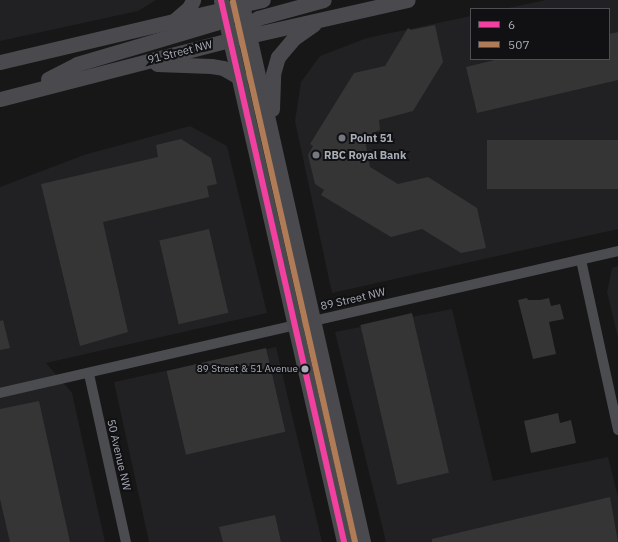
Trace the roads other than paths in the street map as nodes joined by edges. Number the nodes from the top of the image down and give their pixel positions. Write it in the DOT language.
graph roads {
  1 [pos="193,0"];
  2 [pos="263,0"];
  3 [pos="324,0"];
  4 [pos="408,0"];
  5 [pos="241,2"];
  6 [pos="223,10"];
  7 [pos="321,19"];
  8 [pos="173,21"];
  9 [pos="248,29"];
  10 [pos="230,40"];
  11 [pos="0,62"];
  12 [pos="134,64"];
  13 [pos="240,78"];
  14 [pos="20,93"];
  15 [pos="0,98"];
  16 [pos="273,143"];
  17 [pos="618,251"];
  18 [pos="581,260"];
  19 [pos="314,320"];
  20 [pos="294,324"];
  21 [pos="89,374"];
  22 [pos="0,393"];
  23 [pos="618,430"];
  24 [pos="126,542"];
  25 [pos="344,542"];
  26 [pos="363,542"];
  1 -- 8 [label="main road"];
  2 -- 5 [label="main road"];
  3 -- 9 [label="main road"];
  4 -- 7 [label="main road"];
  5 -- 6 [label="main road"];
  5 -- 9 [label="main road"];
  6 -- 8 [label="main road"];
  6 -- 10 [label="main road"];
  6 -- 14 [label="main road"];
  7 -- 9 [label="main road"];
  7 -- 16 [label="main road"];
  8 -- 11 [label="main road"];
  9 -- 10 [label="main road"];
  9 -- 16 [label="main road"];
  10 -- 12 [label="main road, 91 Street NW"];
  10 -- 13 [label="main road"];
  12 -- 13 [label="main road"];
  12 -- 14 [label="main road, 91 Street NW"];
  13 -- 20 [label="main road"];
  14 -- 15 [label="main road, 91 Street NW"];
  16 -- 19 [label="main road"];
  17 -- 18 [label="street, 89 Street NW"];
  18 -- 19 [label="street, 89 Street NW"];
  18 -- 23 [label="street"];
  19 -- 20 [label="street, 89 Street NW"];
  19 -- 26 [label="main road"];
  20 -- 21 [label="street, 89 Street NW"];
  20 -- 25 [label="main road"];
  21 -- 22 [label="street, 89 Street NW"];
  21 -- 24 [label="street, 50 Avenue NW"];
}
